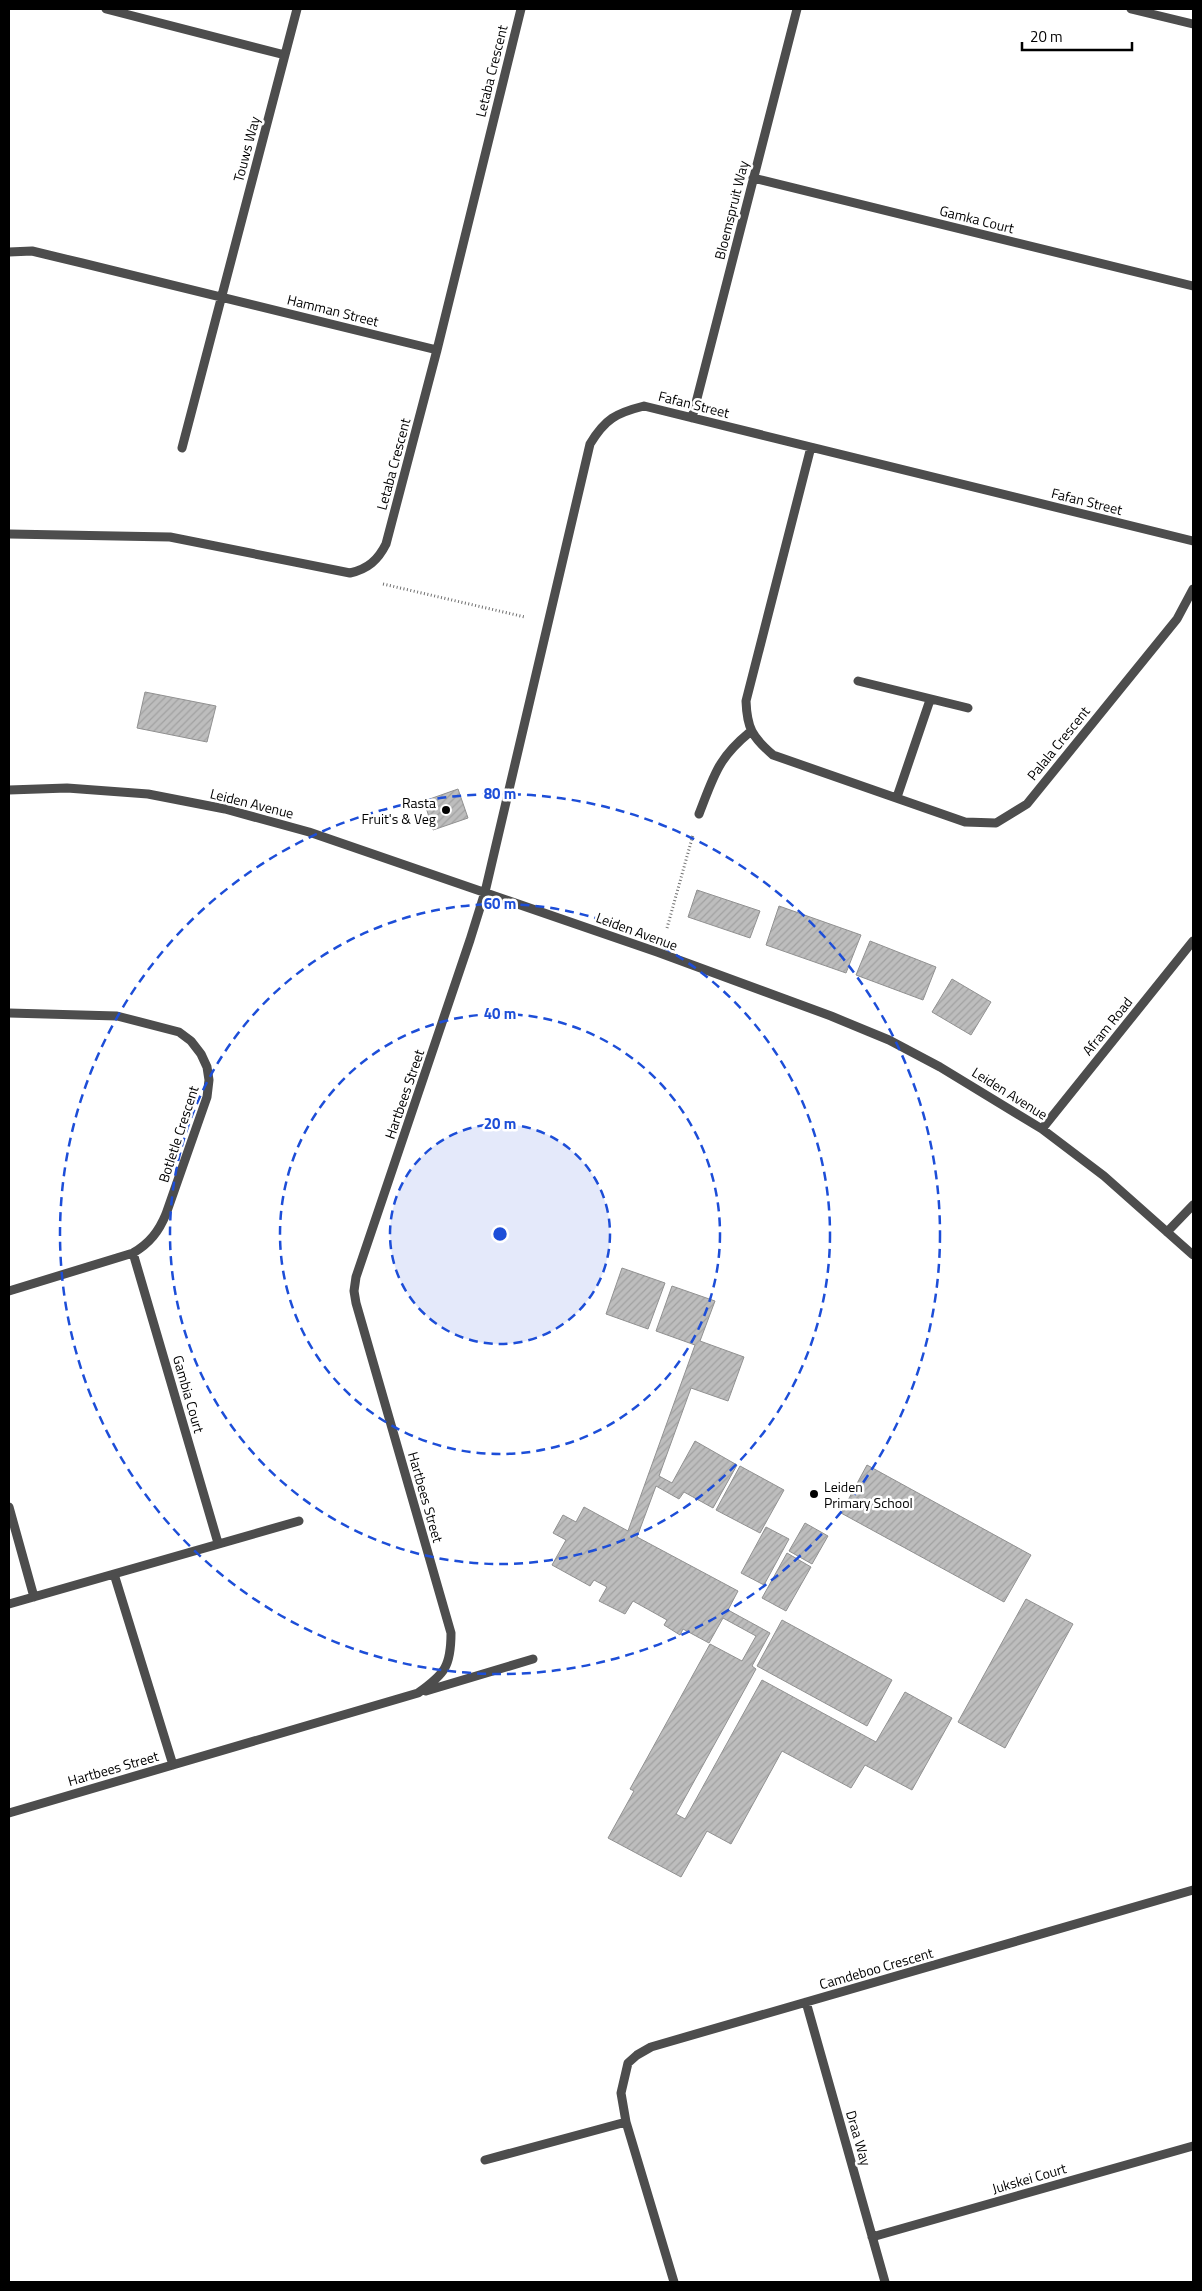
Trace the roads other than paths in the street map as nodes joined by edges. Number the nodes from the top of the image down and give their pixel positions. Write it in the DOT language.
graph roads {
  1 [pos="106,9"];
  2 [pos="297,9"];
  3 [pos="521,9"];
  4 [pos="797,9"];
  5 [pos="1131,9"];
  6 [pos="1193,23"];
  7 [pos="285,55"];
  8 [pos="753,178"];
  9 [pos="9,252"];
  10 [pos="1193,286"];
  11 [pos="222,296"];
  12 [pos="437,350"];
  13 [pos="692,418"];
  14 [pos="811,447"];
  15 [pos="182,448"];
  16 [pos="9,534"];
  17 [pos="1193,541"];
  18 [pos="1193,589"];
  19 [pos="858,681"];
  20 [pos="930,700"];
  21 [pos="968,708"];
  22 [pos="750,732"];
  23 [pos="9,790"];
  24 [pos="898,797"];
  25 [pos="699,814"];
  26 [pos="485,892"];
  27 [pos="1193,941"];
  28 [pos="9,1013"];
  29 [pos="1042,1129"];
  30 [pos="1193,1205"];
  31 [pos="1167,1232"];
  32 [pos="134,1253"];
  33 [pos="1193,1255"];
  34 [pos="9,1291"];
  35 [pos="9,1507"];
  36 [pos="299,1520"];
  37 [pos="218,1543"];
  38 [pos="114,1574"];
  39 [pos="34,1596"];
  40 [pos="9,1604"];
  41 [pos="533,1658"];
  42 [pos="418,1693"];
  43 [pos="173,1765"];
  44 [pos="9,1813"];
  45 [pos="1193,1890"];
  46 [pos="806,2002"];
  47 [pos="626,2122"];
  48 [pos="1193,2146"];
  49 [pos="485,2160"];
  50 [pos="872,2236"];
  51 [pos="672,2282"];
  52 [pos="885,2282"];
  1 -- 7 [label="street"];
  2 -- 7 [label="street, Touws Way"];
  3 -- 12 [label="street, Letaba Crescent"];
  4 -- 8 [label="street, Bloemspruit Way"];
  5 -- 6 [label="street"];
  7 -- 11 [label="street, Touws Way"];
  8 -- 10 [label="street, Gamka Court"];
  8 -- 13 [label="street, Bloemspruit Way"];
  9 -- 11 [label="street, Hamman Street"];
  11 -- 12 [label="street, Hamman Street"];
  11 -- 15 [label="street"];
  12 -- 16 [label="street, Letaba Crescent"];
  13 -- 14 [label="street, Fafan Street"];
  13 -- 26 [label="street, Fafan Street"];
  14 -- 17 [label="street, Fafan Street"];
  14 -- 22 [label="street"];
  18 -- 24 [label="street, Palala Crescent"];
  19 -- 20 [label="street"];
  20 -- 21 [label="street"];
  20 -- 24 [label="street"];
  22 -- 24 [label="street, Palala Crescent"];
  22 -- 25 [label="street"];
  23 -- 26 [label="street, Leiden Avenue"];
  26 -- 29 [label="street, Leiden Avenue"];
  26 -- 42 [label="street, Hartbees Street"];
  27 -- 29 [label="street, Afram Road"];
  28 -- 32 [label="street, Botletle Crescent"];
  29 -- 31 [label="street, Leiden Avenue"];
  30 -- 31 [label="street"];
  31 -- 33 [label="street, Leiden Avenue"];
  32 -- 34 [label="street, Botletle Crescent"];
  32 -- 37 [label="street, Gambia Court"];
  35 -- 39 [label="street"];
  36 -- 37 [label="street"];
  37 -- 38 [label="street"];
  38 -- 39 [label="street"];
  38 -- 43 [label="street"];
  39 -- 40 [label="street"];
  41 -- 42 [label="street"];
  42 -- 43 [label="street, Hartbees Street"];
  43 -- 44 [label="street, Hartbees Street"];
  45 -- 46 [label="street, Camdeboo Crescent"];
  46 -- 47 [label="street, Camdeboo Crescent"];
  46 -- 50 [label="street, Draa Way"];
  47 -- 49 [label="street"];
  47 -- 51 [label="street, Camdeboo Crescent"];
  48 -- 50 [label="street, Jukskei Court"];
  50 -- 52 [label="street, Draa Way"];
}
